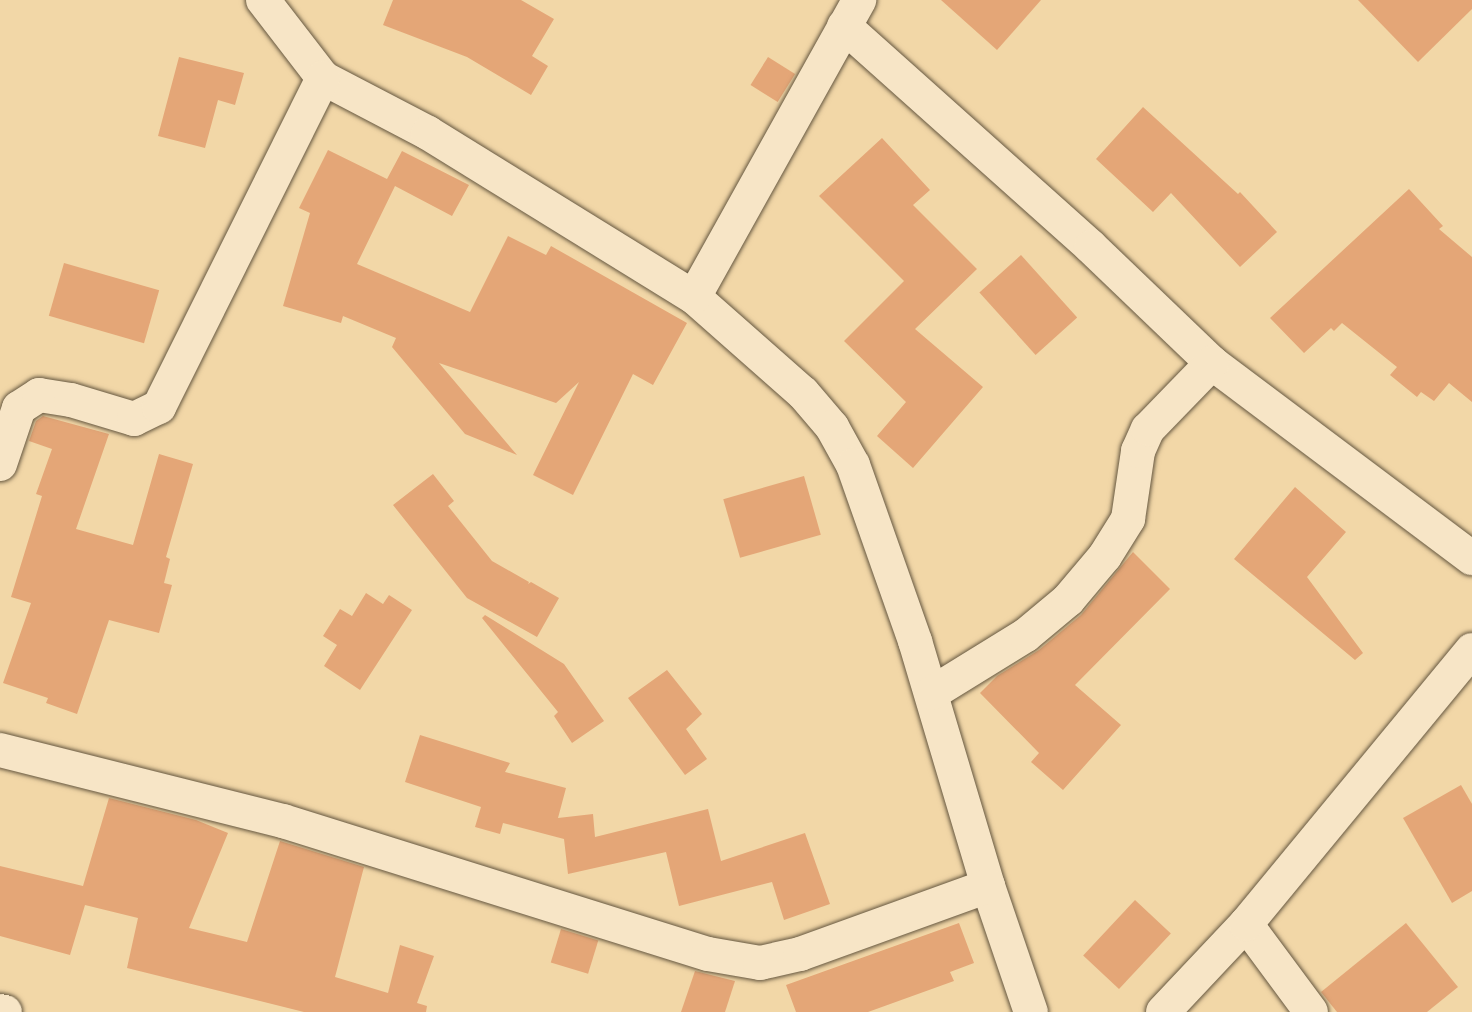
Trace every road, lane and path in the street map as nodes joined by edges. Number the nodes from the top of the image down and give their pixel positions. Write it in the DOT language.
graph roads {
  1 [pos="263,0"];
  2 [pos="852,13"];
  3 [pos="323,78"];
  4 [pos="694,297"];
  5 [pos="1212,363"];
  6 [pos="0,464"];
  7 [pos="1472,558"];
  8 [pos="1472,650"];
  9 [pos="932,693"];
  10 [pos="0,750"];
  11 [pos="988,886"];
  12 [pos="1246,924"];
  13 [pos="1031,1012"];
  14 [pos="1163,1012"];
  15 [pos="1311,1012"];
  1 -- 3 [label="street"];
  2 -- 4 [label="street"];
  2 -- 5 [label="street"];
  3 -- 4 [label="street"];
  3 -- 6 [label="street"];
  4 -- 9 [label="street"];
  5 -- 7 [label="street"];
  5 -- 9 [label="street"];
  8 -- 12 [label="street"];
  9 -- 11 [label="street"];
  10 -- 11 [label="street"];
  11 -- 13 [label="street"];
  12 -- 14 [label="street"];
  12 -- 15 [label="street"];
}
